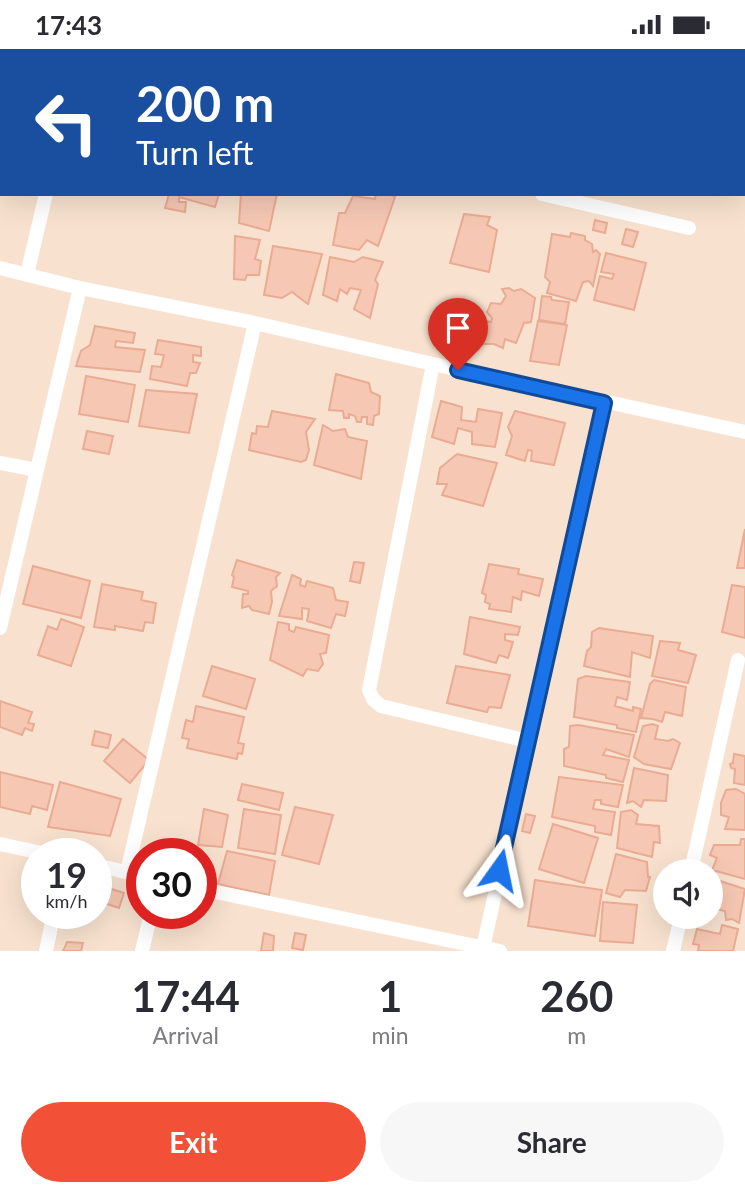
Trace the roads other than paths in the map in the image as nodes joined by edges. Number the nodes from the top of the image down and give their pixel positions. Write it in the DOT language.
graph roads {
  1 [pos="46,196"];
  2 [pos="560,196"];
  3 [pos="689,228"];
  4 [pos="0,268"];
  5 [pos="27,274"];
  6 [pos="80,288"];
  7 [pos="255,323"];
  8 [pos="433,364"];
  9 [pos="604,403"];
  10 [pos="745,432"];
  11 [pos="0,463"];
  12 [pos="37,470"];
  13 [pos="0,628"];
  14 [pos="738,660"];
  15 [pos="527,741"];
  16 [pos="135,838"];
  17 [pos="0,844"];
  18 [pos="21,848"];
  19 [pos="694,859"];
  20 [pos="217,892"];
  21 [pos="51,929"];
  22 [pos="147,929"];
  23 [pos="678,929"];
  24 [pos="483,948"];
  25 [pos="46,951"];
  26 [pos="142,951"];
  27 [pos="500,951"];
  28 [pos="673,951"];
  1 -- 5 [label="street"];
  2 -- 3 [label="street"];
  4 -- 5 [label="street"];
  5 -- 6 [label="street"];
  6 -- 7 [label="street"];
  6 -- 12 [label="street"];
  7 -- 8 [label="street"];
  7 -- 16 [label="street"];
  8 -- 9 [label="street"];
  8 -- 15 [label="street"];
  9 -- 10 [label="street"];
  9 -- 15 [label="street"];
  11 -- 12 [label="street"];
  12 -- 13 [label="street"];
  14 -- 19 [label="street"];
  15 -- 24 [label="street"];
  17 -- 18 [label="street"];
  20 -- 24 [label="street"];
  21 -- 25 [label="street"];
  22 -- 26 [label="street"];
  23 -- 28 [label="street"];
  24 -- 27 [label="street"];
}
